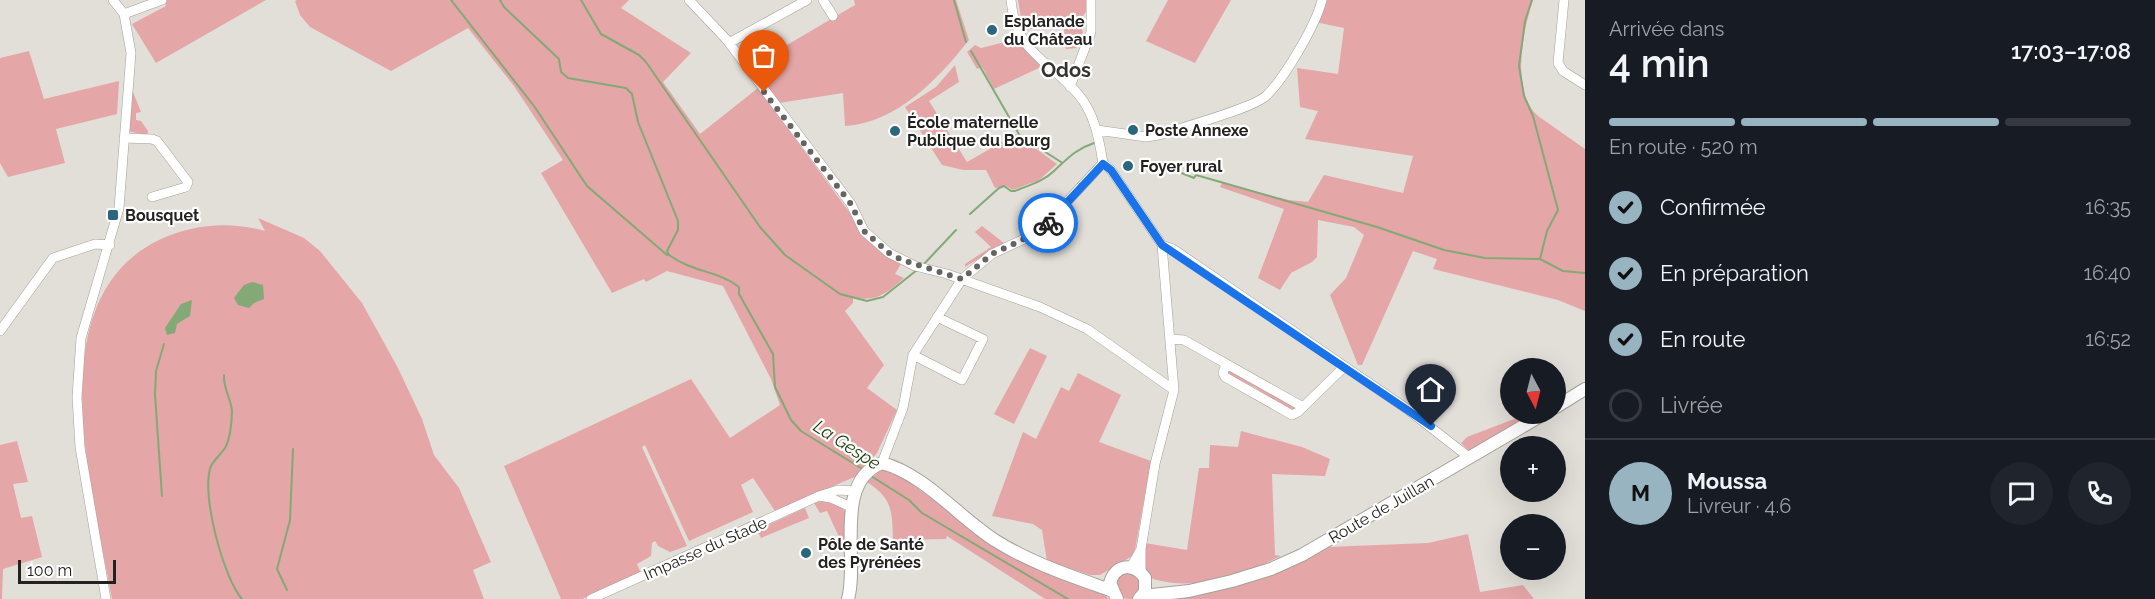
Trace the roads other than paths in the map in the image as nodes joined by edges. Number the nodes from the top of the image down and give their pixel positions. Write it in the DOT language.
graph roads {
  1 [pos="113,0"];
  2 [pos="162,0"];
  3 [pos="807,0"];
  4 [pos="823,0"];
  5 [pos="1011,0"];
  6 [pos="1091,0"];
  7 [pos="1322,0"];
  8 [pos="1564,0"];
  9 [pos="692,1"];
  10 [pos="124,14"];
  11 [pos="832,16"];
  12 [pos="729,43"];
  13 [pos="1585,85"];
  14 [pos="1070,87"];
  15 [pos="1097,130"];
  16 [pos="124,138"];
  17 [pos="1103,164"];
  18 [pos="152,196"];
  19 [pos="110,244"];
  20 [pos="1162,245"];
  21 [pos="962,279"];
  22 [pos="937,317"];
  23 [pos="0,331"];
  24 [pos="1171,339"];
  25 [pos="913,355"];
  26 [pos="1344,367"];
  27 [pos="1585,389"];
  28 [pos="1174,390"];
  29 [pos="1566,401"];
  30 [pos="1527,424"];
  31 [pos="1470,458"];
  32 [pos="878,466"];
  33 [pos="856,491"];
  34 [pos="819,496"];
  35 [pos="851,507"];
  36 [pos="1139,572"];
  37 [pos="1064,574"];
  38 [pos="1112,576"];
  39 [pos="1211,586"];
  40 [pos="1114,594"];
  41 [pos="1141,597"];
  42 [pos="106,599"];
  43 [pos="591,599"];
  44 [pos="848,599"];
  1 -- 10 [label="street"];
  2 -- 10 [label="street"];
  3 -- 12 [label="street"];
  4 -- 11 [label="street"];
  5 -- 14 [label="street"];
  6 -- 14 [label="street"];
  7 -- 15 [label="street"];
  8 -- 13 [label="street"];
  9 -- 12 [label="street"];
  10 -- 16 [label="street"];
  12 -- 21 [label="street"];
  14 -- 15 [label="street"];
  15 -- 17 [label="street"];
  16 -- 18 [label="street"];
  16 -- 19 [label="street"];
  17 -- 20 [label="street"];
  17 -- 21 [label="street"];
  19 -- 23 [label="street"];
  19 -- 42 [label="street"];
  20 -- 24 [label="street"];
  20 -- 26 [label="street"];
  21 -- 22 [label="street"];
  21 -- 28 [label="street"];
  22 -- 25 [label="street"];
  22 -- 25 [label="street"];
  24 -- 26 [label="street"];
  24 -- 28 [label="street"];
  25 -- 32 [label="street"];
  26 -- 31 [label="street"];
  27 -- 29 [label="main road"];
  28 -- 36 [label="street"];
  30 -- 31 [label="main road, Route de Juillan"];
  31 -- 39 [label="main road, Route de Juillan"];
  32 -- 33 [label="main road"];
  32 -- 37 [label="main road"];
  33 -- 34 [label="street, Impasse du Stade"];
  33 -- 35 [label="main road"];
  34 -- 35 [label="street"];
  34 -- 43 [label="street, Impasse du Stade"];
  35 -- 44 [label="main road"];
  36 -- 38 [label="main road"];
  36 -- 39 [label="main road, Route de Juillan"];
  36 -- 41 [label="main road"];
  37 -- 38 [label="main road"];
  37 -- 40 [label="main road"];
  38 -- 40 [label="main road"];
  39 -- 41 [label="main road, Route de Juillan"];
}
